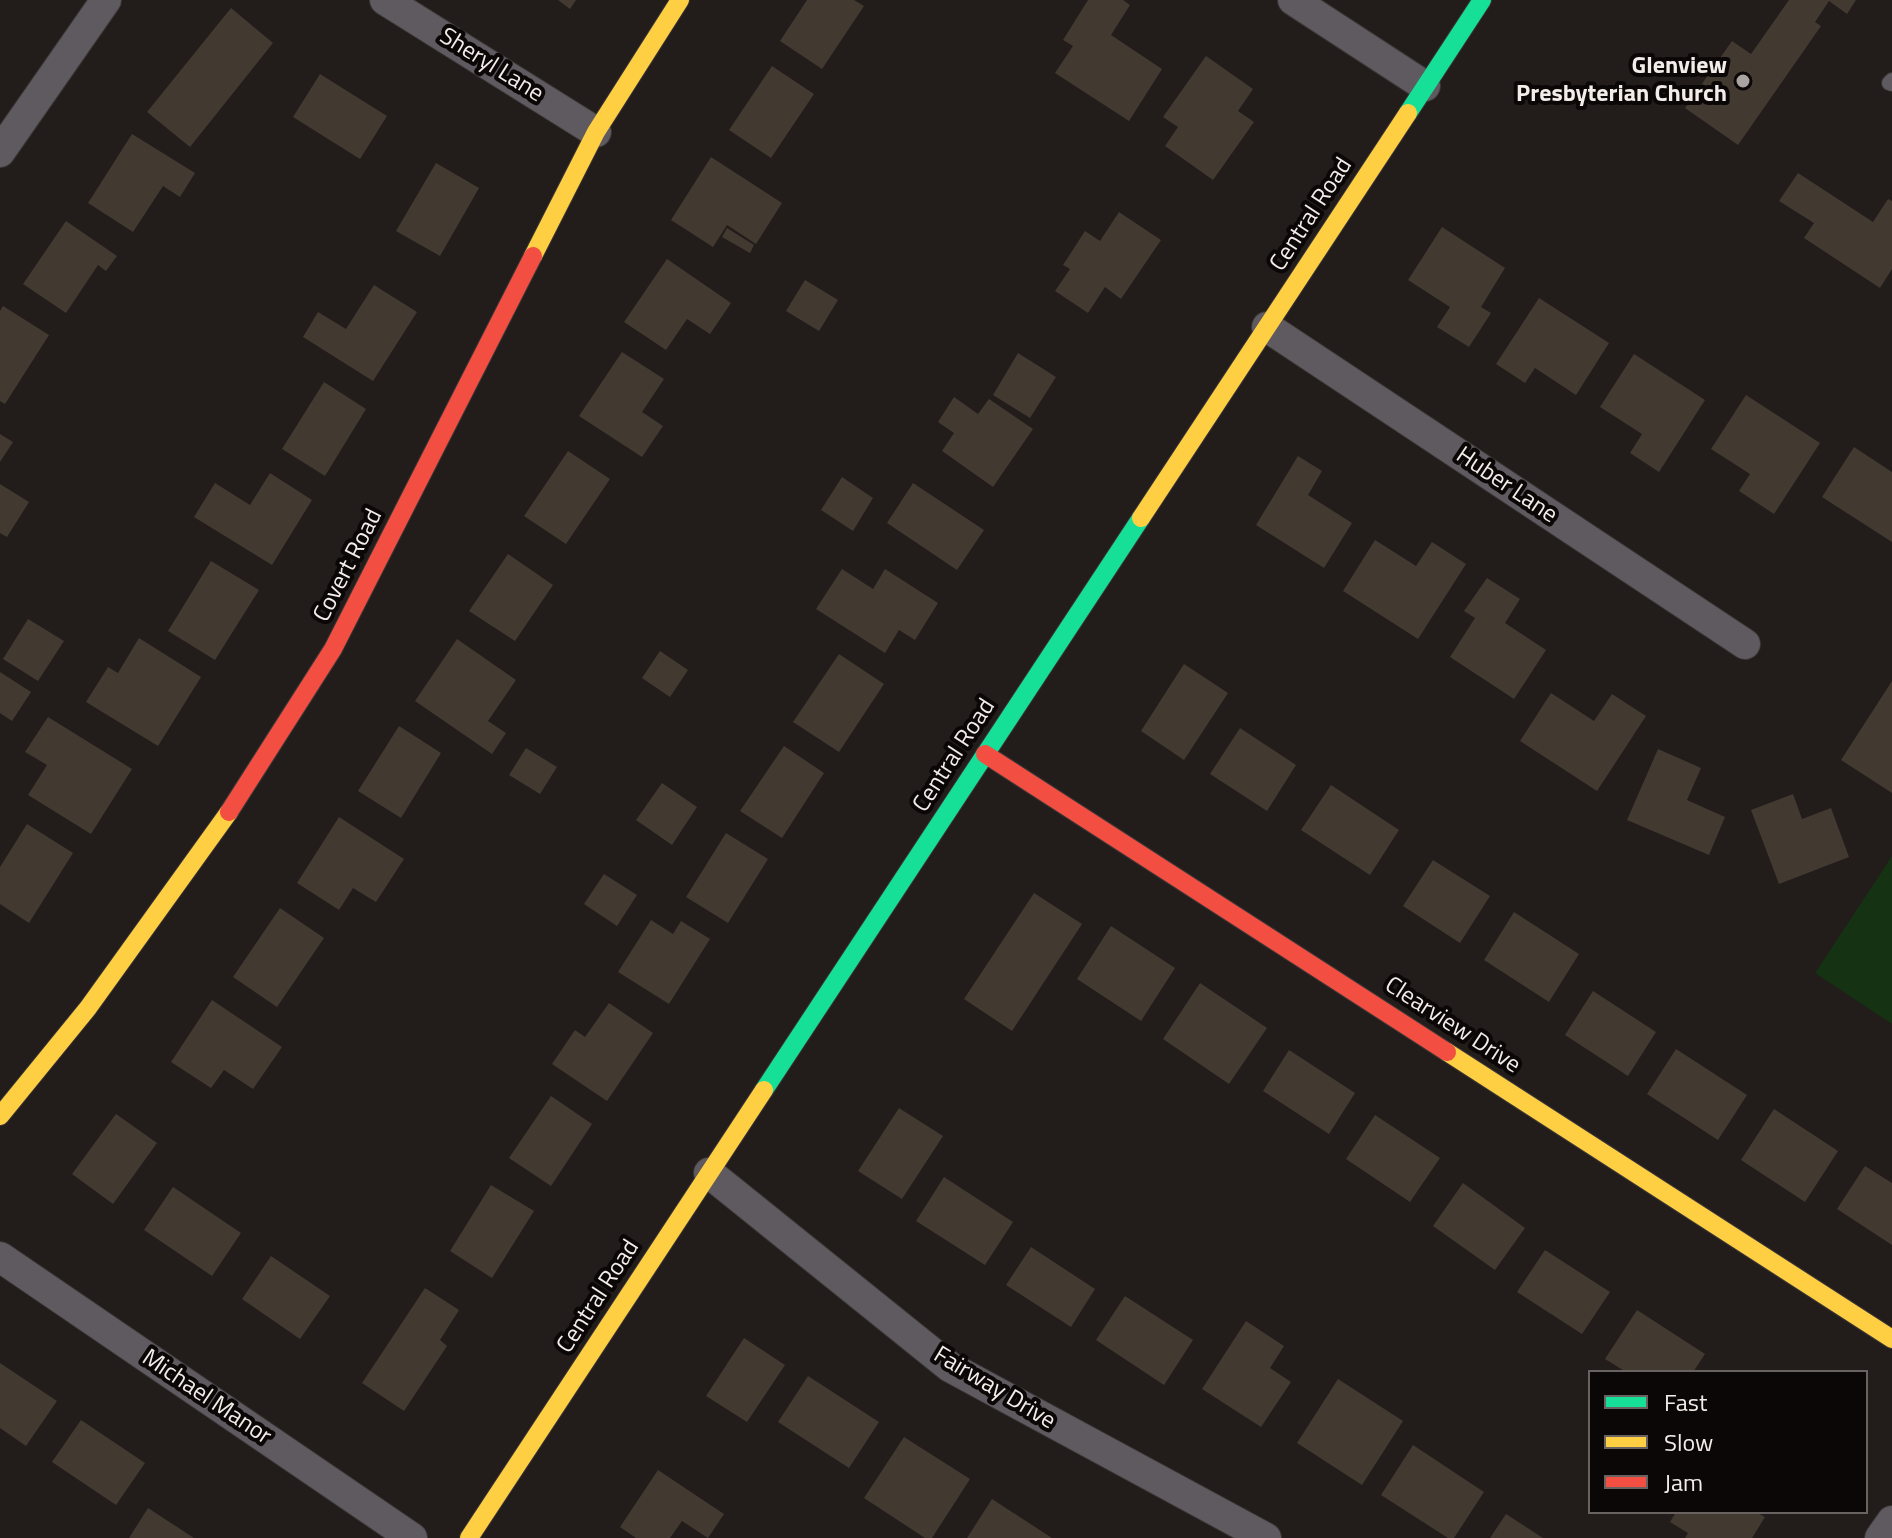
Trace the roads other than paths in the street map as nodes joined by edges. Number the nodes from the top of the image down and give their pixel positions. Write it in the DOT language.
graph roads {
  1 [pos="106,0"];
  2 [pos="385,0"];
  3 [pos="680,0"];
  4 [pos="1293,0"];
  5 [pos="1482,0"];
  6 [pos="1425,86"];
  7 [pos="596,132"];
  8 [pos="0,152"];
  9 [pos="1267,327"];
  10 [pos="1745,644"];
  11 [pos="985,754"];
  12 [pos="0,1116"];
  13 [pos="709,1173"];
  14 [pos="0,1257"];
  15 [pos="1892,1339"];
  16 [pos="1892,1521"];
  17 [pos="412,1538"];
  18 [pos="469,1538"];
  19 [pos="1266,1538"];
  20 [pos="1880,1538"];
  1 -- 8 [label="street"];
  2 -- 7 [label="street, Sheryl Lane"];
  3 -- 7 [label="street, Covert Road"];
  4 -- 6 [label="street"];
  5 -- 6 [label="street, Central Road"];
  6 -- 9 [label="street, Central Road"];
  7 -- 12 [label="street, Covert Road"];
  9 -- 10 [label="street, Huber Lane"];
  9 -- 11 [label="street, Central Road"];
  11 -- 13 [label="street, Central Road"];
  11 -- 15 [label="street, Clearview Drive"];
  13 -- 18 [label="street, Central Road"];
  13 -- 19 [label="street, Fairway Drive"];
  14 -- 17 [label="street, Michael Manor"];
  16 -- 20 [label="street"];
}
